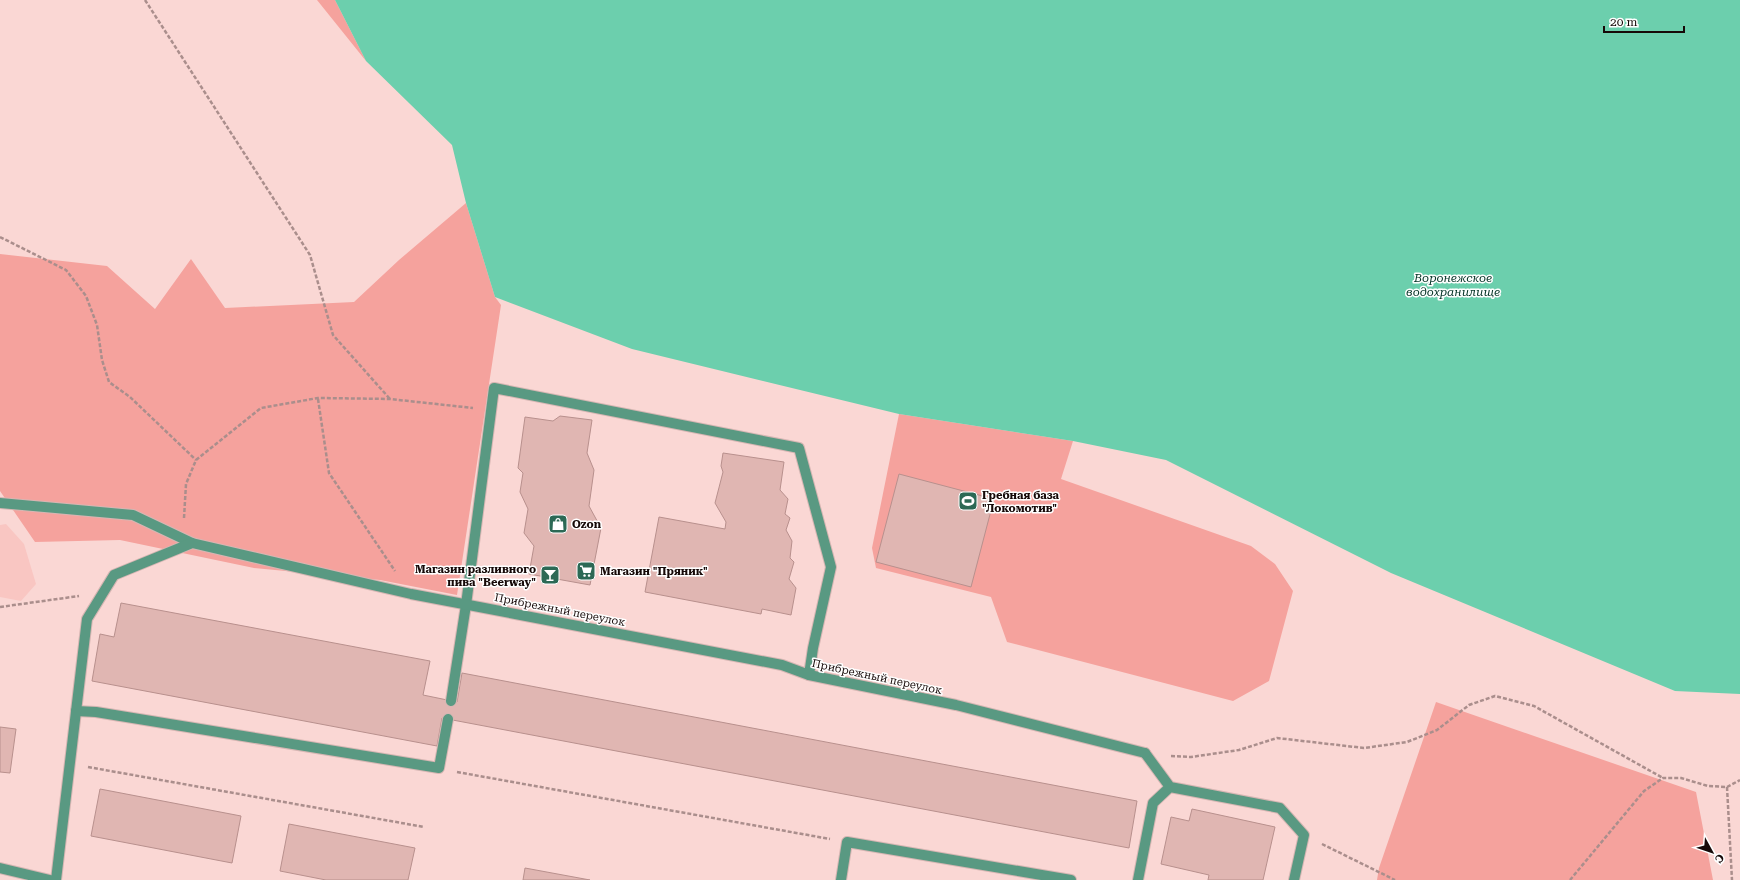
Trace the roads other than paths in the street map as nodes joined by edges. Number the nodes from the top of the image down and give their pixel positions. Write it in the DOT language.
graph roads {
  1 [pos="0,503"];
  2 [pos="192,543"];
  3 [pos="466,605"];
  4 [pos="809,675"];
  5 [pos="451,701"];
  6 [pos="76,711"];
  7 [pos="448,719"];
  8 [pos="1170,787"];
  9 [pos="0,868"];
  10 [pos="50,880"];
  11 [pos="56,880"];
  12 [pos="841,880"];
  13 [pos="1072,880"];
  14 [pos="1138,880"];
  15 [pos="1294,880"];
  1 -- 2 [label="street, Прибрежный переулок"];
  2 -- 3 [label="street, Прибрежный переулок"];
  2 -- 6 [label="street"];
  3 -- 4 [label="street, Прибрежный переулок"];
  3 -- 4 [label="street"];
  3 -- 5 [label="street"];
  4 -- 8 [label="street, Прибрежный переулок"];
  6 -- 7 [label="street"];
  6 -- 11 [label="street"];
  8 -- 14 [label="street"];
  8 -- 15 [label="street"];
  9 -- 10 [label="street"];
  12 -- 13 [label="street"];
}
